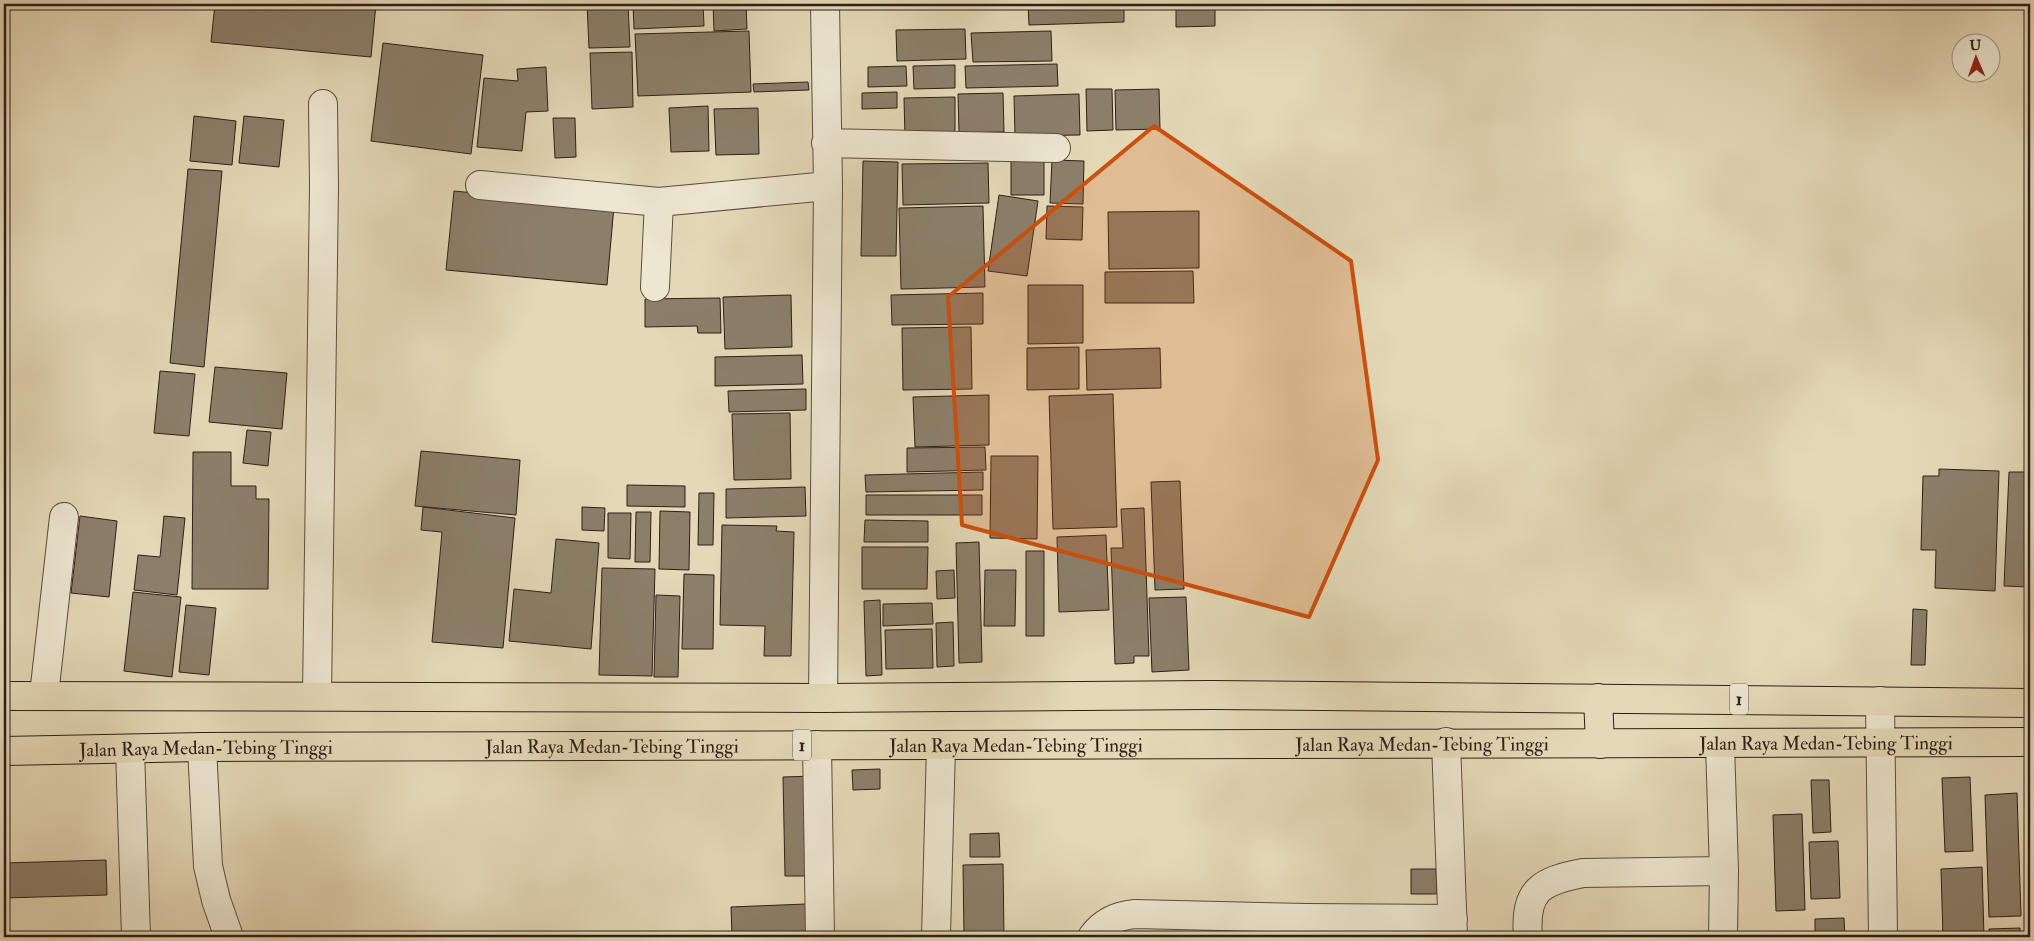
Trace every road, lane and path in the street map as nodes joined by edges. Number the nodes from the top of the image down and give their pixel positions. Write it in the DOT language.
graph roads {
  1 [pos="825,4"];
  2 [pos="322,104"];
  3 [pos="826,143"];
  4 [pos="1056,148"];
  5 [pos="480,185"];
  6 [pos="828,186"];
  7 [pos="659,202"];
  8 [pos="656,287"];
  9 [pos="64,517"];
  10 [pos="44,695"];
  11 [pos="4,696"];
  12 [pos="317,696"];
  13 [pos="823,698"];
  14 [pos="1598,698"];
  15 [pos="1880,701"];
  16 [pos="2030,703"];
  17 [pos="1446,742"];
  18 [pos="2030,742"];
  19 [pos="1880,743"];
  20 [pos="1600,744"];
  21 [pos="1720,744"];
  22 [pos="817,745"];
  23 [pos="941,745"];
  24 [pos="202,747"];
  25 [pos="130,749"];
  26 [pos="4,752"];
  27 [pos="1724,871"];
  28 [pos="1307,928"];
  29 [pos="1453,928"];
  30 [pos="136,937"];
  31 [pos="229,937"];
  32 [pos="820,937"];
  33 [pos="936,937"];
  34 [pos="1092,937"];
  35 [pos="1528,937"];
  36 [pos="1723,937"];
  37 [pos="1883,937"];
  1 -- 3 [label="street"];
  2 -- 12 [label="street"];
  3 -- 4 [label="street"];
  3 -- 6 [label="street"];
  5 -- 7 [label="street"];
  6 -- 7 [label="street"];
  6 -- 13 [label="street"];
  7 -- 8 [label="street"];
  9 -- 10 [label="street"];
  10 -- 11 [label="highway, 1"];
  10 -- 12 [label="highway, 1"];
  12 -- 13 [label="highway, 1"];
  13 -- 14 [label="highway, 1"];
  14 -- 15 [label="highway, 1"];
  14 -- 20 [label="highway"];
  15 -- 16 [label="highway, 1"];
  15 -- 19 [label="street"];
  17 -- 20 [label="highway, Jalan Raya Medan-Tebing Tinggi / 1"];
  17 -- 23 [label="highway, Jalan Raya Medan-Tebing Tinggi / 1"];
  17 -- 29 [label="street"];
  18 -- 19 [label="highway, Jalan Raya Medan-Tebing Tinggi / 1"];
  19 -- 21 [label="highway, Jalan Raya Medan-Tebing Tinggi / 1"];
  19 -- 37 [label="street"];
  20 -- 21 [label="highway, Jalan Raya Medan-Tebing Tinggi / 1"];
  21 -- 27 [label="street"];
  22 -- 23 [label="highway, Jalan Raya Medan-Tebing Tinggi / 1"];
  22 -- 24 [label="highway, Jalan Raya Medan-Tebing Tinggi / 1"];
  22 -- 32 [label="street"];
  23 -- 33 [label="street"];
  24 -- 25 [label="highway, Jalan Raya Medan-Tebing Tinggi / 1"];
  24 -- 31 [label="street"];
  25 -- 26 [label="highway, Jalan Raya Medan-Tebing Tinggi / 1"];
  25 -- 30 [label="street"];
  27 -- 35 [label="street"];
  27 -- 36 [label="street"];
  28 -- 29 [label="street"];
  28 -- 34 [label="street"];
}
